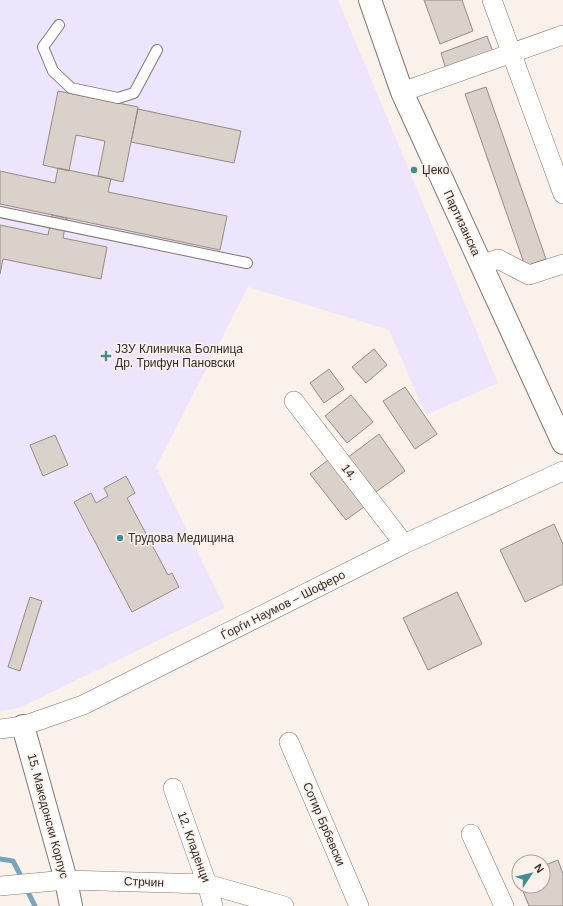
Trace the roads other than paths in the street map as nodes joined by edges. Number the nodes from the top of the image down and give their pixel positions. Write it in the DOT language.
graph roads {
  1 [pos="370,0"];
  2 [pos="492,0"];
  3 [pos="59,24"];
  4 [pos="563,35"];
  5 [pos="157,50"];
  6 [pos="512,54"];
  7 [pos="402,92"];
  8 [pos="563,194"];
  9 [pos="0,212"];
  10 [pos="247,262"];
  11 [pos="481,264"];
  12 [pos="563,264"];
  13 [pos="294,400"];
  14 [pos="563,443"];
  15 [pos="563,471"];
  16 [pos="404,544"];
  17 [pos="23,726"];
  18 [pos="0,729"];
  19 [pos="289,742"];
  20 [pos="173,788"];
  21 [pos="471,834"];
  22 [pos="66,880"];
  23 [pos="207,884"];
  24 [pos="0,886"];
  25 [pos="71,906"];
  26 [pos="213,906"];
  27 [pos="284,906"];
  28 [pos="359,906"];
  29 [pos="504,906"];
  1 -- 7 [label="street, Партизанска"];
  2 -- 6 [label="street"];
  3 -- 5 [label="lane"];
  4 -- 6 [label="street"];
  6 -- 7 [label="street"];
  6 -- 8 [label="street"];
  7 -- 11 [label="street, Партизанска"];
  9 -- 10 [label="lane"];
  11 -- 12 [label="street"];
  11 -- 14 [label="street, Партизанска"];
  13 -- 16 [label="street, 14."];
  15 -- 16 [label="street, Ѓорѓи Наумов – Шоферо"];
  16 -- 17 [label="street, Ѓорѓи Наумов – Шоферо"];
  17 -- 18 [label="street, Ѓорѓи Наумов – Шоферо"];
  17 -- 22 [label="street, 15. Македонски Корпус"];
  19 -- 28 [label="street, Сотир Брбевски"];
  20 -- 23 [label="street, 12. Кладенци"];
  21 -- 29 [label="street"];
  22 -- 23 [label="street, Стрчин"];
  22 -- 24 [label="street, Стрчин"];
  22 -- 25 [label="street, 15. Македонски Корпус"];
  23 -- 26 [label="street, 12. Кладенци"];
  23 -- 27 [label="street, Стрчин"];
}
